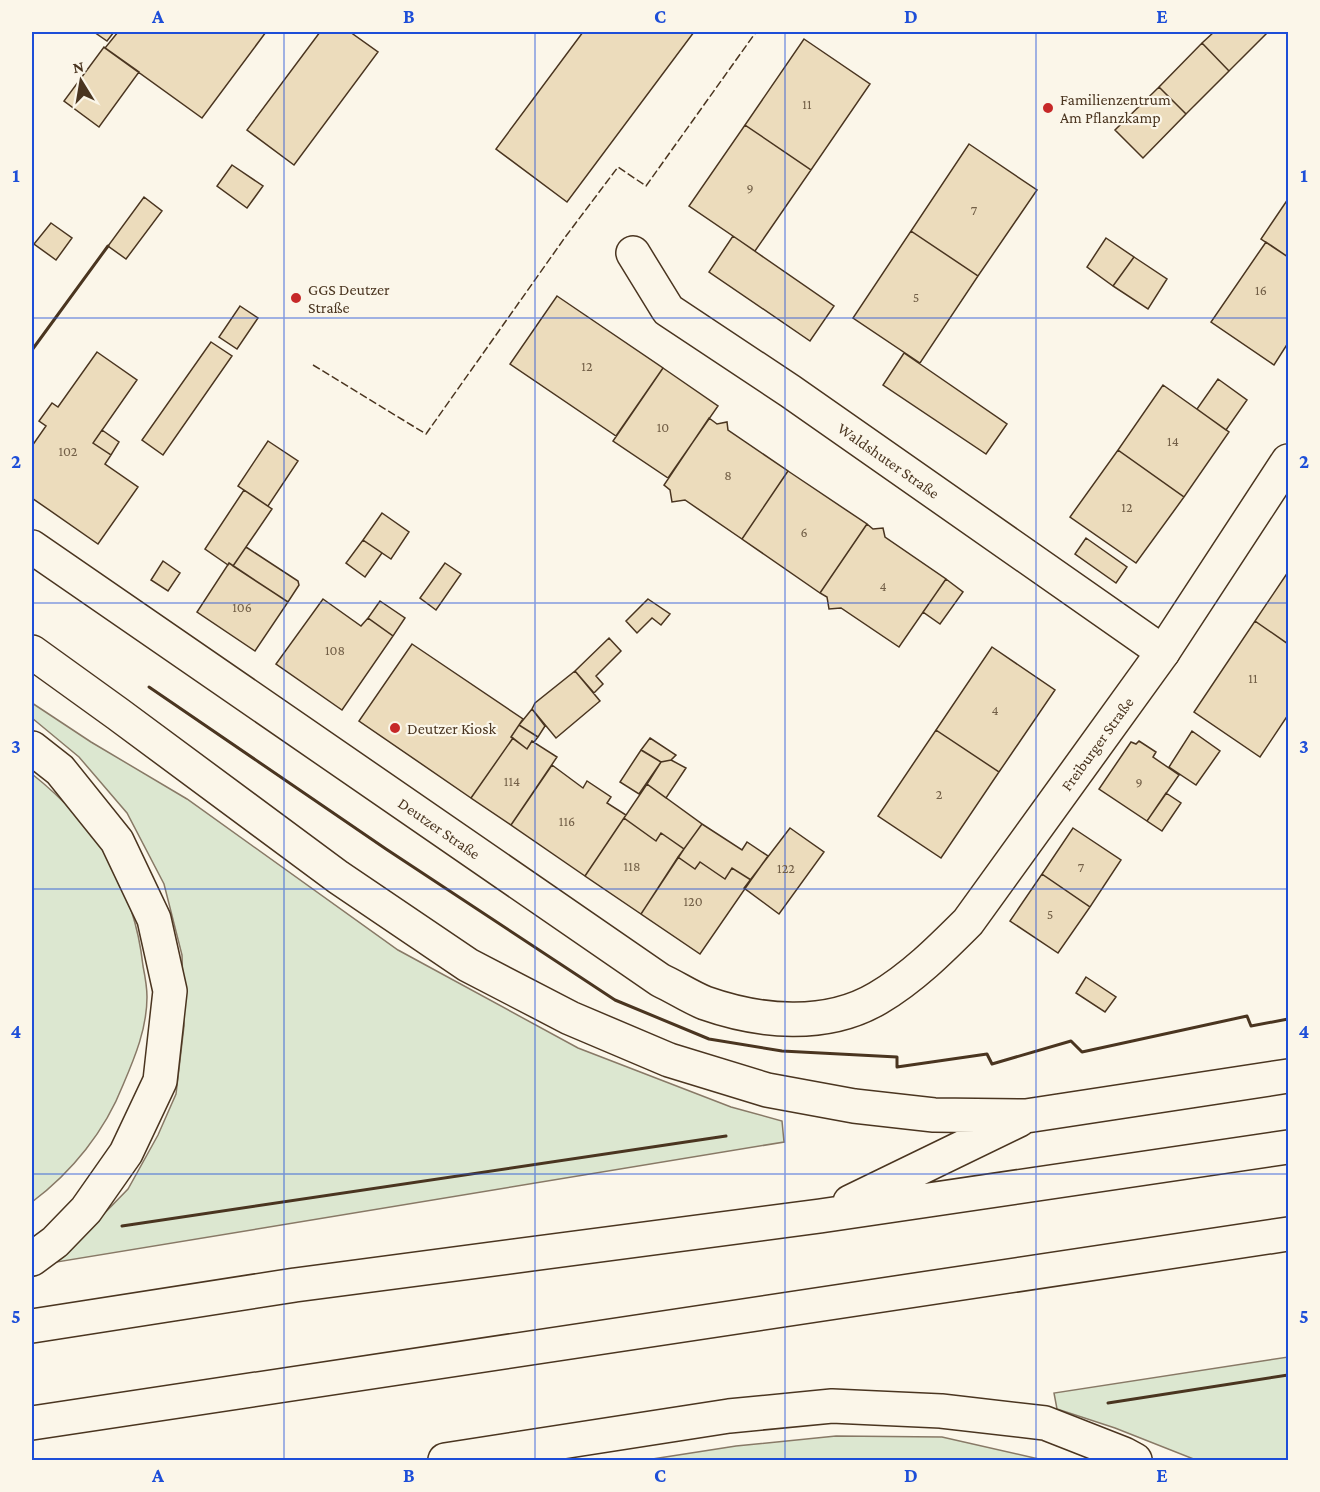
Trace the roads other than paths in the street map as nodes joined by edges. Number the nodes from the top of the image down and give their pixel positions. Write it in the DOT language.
graph roads {
  1 [pos="633,253"];
  2 [pos="1288,461"];
  3 [pos="32,547"];
  4 [pos="32,652"];
  5 [pos="1163,652"];
  6 [pos="32,748"];
  7 [pos="876,999"];
  8 [pos="1288,1076"];
  9 [pos="1026,1116"];
  10 [pos="1288,1146"];
  11 [pos="820,1216"];
  12 [pos="1288,1234"];
  13 [pos="32,1259"];
  14 [pos="32,1326"];
  15 [pos="32,1423"];
  16 [pos="445,1461"];
  17 [pos="1135,1461"];
  1 -- 5 [label="main road, Waldshuter Straße"];
  2 -- 5 [label="main road, Freiburger Straße"];
  3 -- 7 [label="main road, Deutzer Straße"];
  4 -- 9 [label="main road"];
  5 -- 7 [label="main road, Freiburger Straße"];
  6 -- 13 [label="main road"];
  8 -- 9 [label="main road"];
  9 -- 11 [label="main road"];
  10 -- 11 [label="main road"];
  11 -- 14 [label="main road"];
  12 -- 15 [label="main road"];
  16 -- 17 [label="main road"];
}
